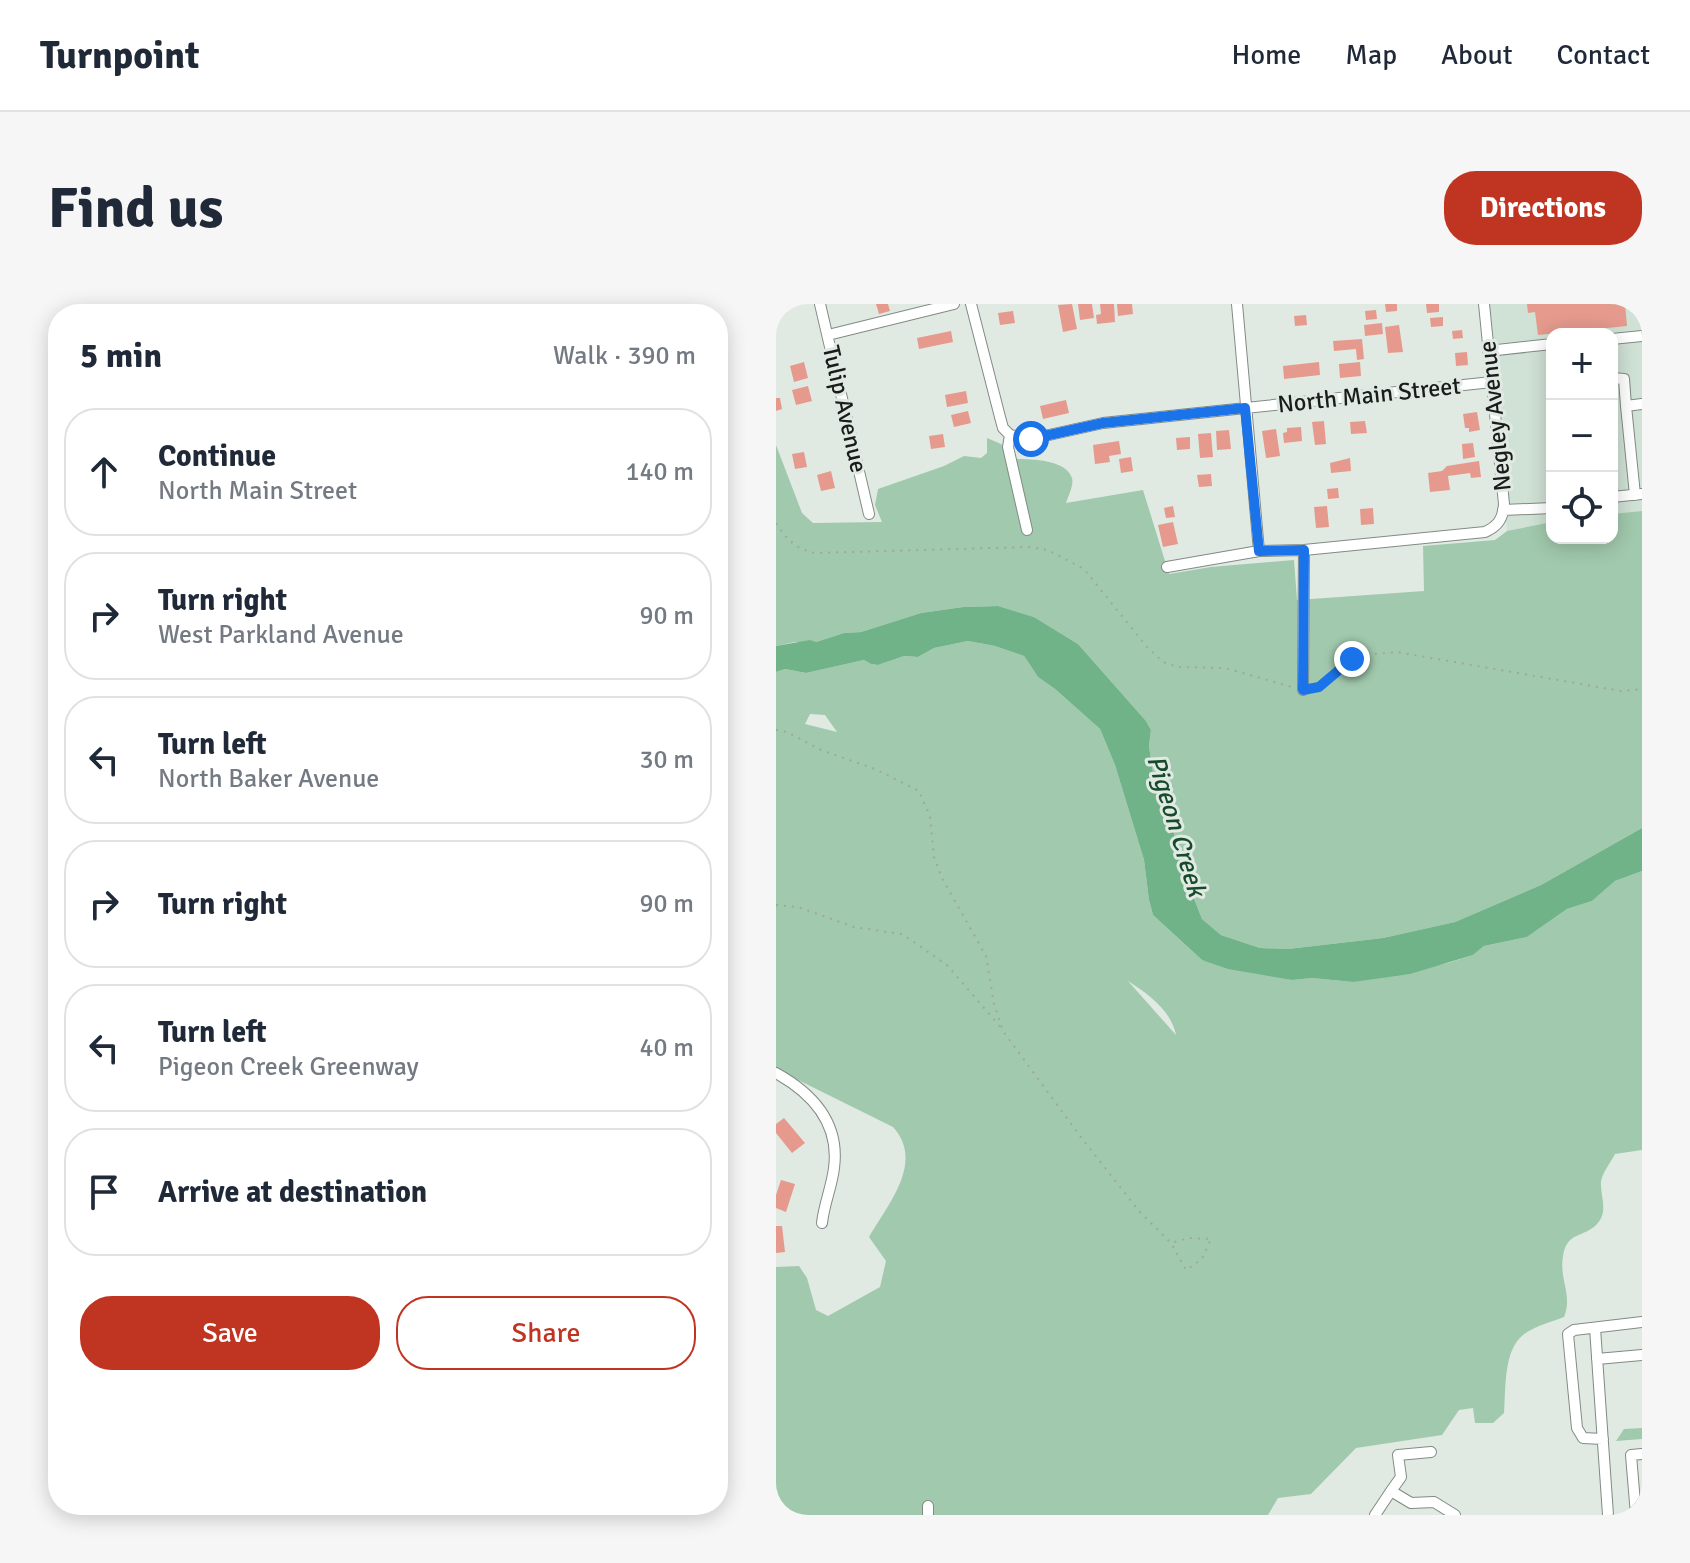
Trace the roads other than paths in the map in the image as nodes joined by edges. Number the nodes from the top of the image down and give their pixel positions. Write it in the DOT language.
graph roads {
  1 [pos="820,304"];
  2 [pos="954,304"];
  3 [pos="971,304"];
  4 [pos="1237,304"];
  5 [pos="1484,304"];
  6 [pos="828,335"];
  7 [pos="1642,336"];
  8 [pos="1618,338"];
  9 [pos="1546,345"];
  10 [pos="1488,351"];
  11 [pos="1618,378"];
  12 [pos="1492,382"];
  13 [pos="1642,404"];
  14 [pos="1626,406"];
  15 [pos="1245,408"];
  16 [pos="1010,435"];
  17 [pos="1639,495"];
  18 [pos="1618,497"];
  19 [pos="1546,508"];
  20 [pos="1503,510"];
  21 [pos="869,514"];
  22 [pos="1027,530"];
  23 [pos="1304,550"];
  24 [pos="1259,551"];
  25 [pos="1167,567"];
  26 [pos="1303,690"];
  27 [pos="776,1073"];
  28 [pos="822,1223"];
  29 [pos="1642,1322"];
  30 [pos="1595,1328"];
  31 [pos="1642,1355"];
  32 [pos="1597,1359"];
  33 [pos="1603,1439"];
  34 [pos="1431,1452"];
  35 [pos="1642,1454"];
  36 [pos="1391,1491"];
  37 [pos="1375,1515"];
  38 [pos="1455,1515"];
  39 [pos="1608,1515"];
  40 [pos="1636,1515"];
  1 -- 6 [label="street, Tulip Avenue"];
  2 -- 6 [label="street"];
  3 -- 16 [label="street"];
  4 -- 15 [label="street"];
  5 -- 10 [label="street, Negley Avenue"];
  6 -- 21 [label="street, Tulip Avenue"];
  7 -- 8 [label="street"];
  9 -- 10 [label="street"];
  10 -- 12 [label="street, Negley Avenue"];
  11 -- 14 [label="street"];
  12 -- 15 [label="street, North Main Street"];
  12 -- 20 [label="street, Negley Avenue"];
  13 -- 14 [label="street"];
  14 -- 17 [label="street"];
  15 -- 16 [label="street, North Main Street"];
  15 -- 24 [label="street"];
  16 -- 22 [label="street"];
  17 -- 18 [label="street"];
  19 -- 20 [label="street"];
  20 -- 23 [label="street, Negley Avenue"];
  23 -- 24 [label="street"];
  23 -- 26 [label="street"];
  24 -- 25 [label="street"];
  27 -- 28 [label="street"];
  29 -- 30 [label="street"];
  30 -- 32 [label="street"];
  30 -- 33 [label="street"];
  31 -- 32 [label="street"];
  32 -- 33 [label="street"];
  33 -- 39 [label="street"];
  34 -- 36 [label="street"];
  35 -- 40 [label="street"];
  36 -- 37 [label="street"];
  36 -- 38 [label="street"];
}
